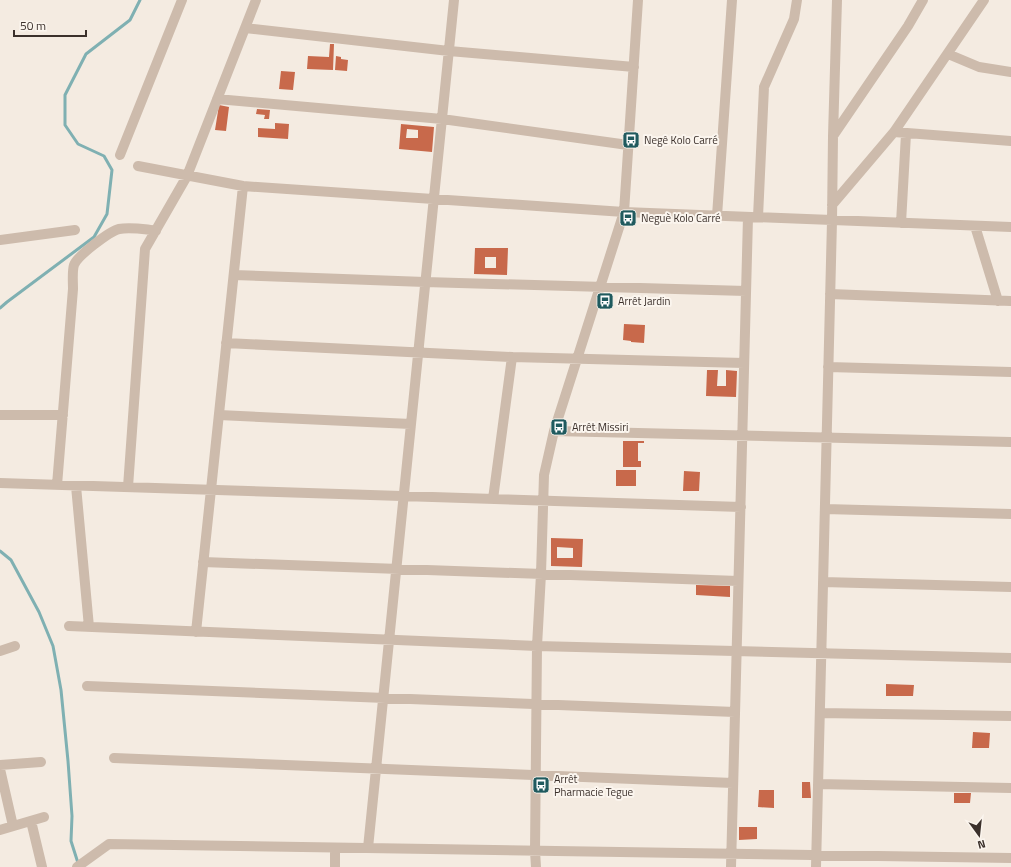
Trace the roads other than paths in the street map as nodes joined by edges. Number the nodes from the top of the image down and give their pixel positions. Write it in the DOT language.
graph roads {
  1 [pos="182,0"];
  2 [pos="256,0"];
  3 [pos="454,0"];
  4 [pos="638,0"];
  5 [pos="732,0"];
  6 [pos="797,0"];
  7 [pos="837,0"];
  8 [pos="923,0"];
  9 [pos="984,0"];
  10 [pos="245,28"];
  11 [pos="448,52"];
  12 [pos="948,54"];
  13 [pos="634,67"];
  14 [pos="1011,72"];
  15 [pos="217,99"];
  16 [pos="442,119"];
  17 [pos="894,132"];
  18 [pos="906,134"];
  19 [pos="833,136"];
  20 [pos="1011,141"];
  21 [pos="628,145"];
  22 [pos="120,155"];
  23 [pos="138,166"];
  24 [pos="187,176"];
  25 [pos="243,186"];
  26 [pos="434,199"];
  27 [pos="832,205"];
  28 [pos="624,212"];
  29 [pos="717,216"];
  30 [pos="753,217"];
  31 [pos="832,220"];
  32 [pos="901,223"];
  33 [pos="975,226"];
  34 [pos="1011,228"];
  35 [pos="75,230"];
  36 [pos="156,231"];
  37 [pos="0,240"];
  38 [pos="234,275"];
  39 [pos="425,282"];
  40 [pos="600,287"];
  41 [pos="746,291"];
  42 [pos="830,294"];
  43 [pos="998,301"];
  44 [pos="1011,301"];
  45 [pos="226,343"];
  46 [pos="418,352"];
  47 [pos="512,357"];
  48 [pos="577,359"];
  49 [pos="744,363"];
  50 [pos="828,367"];
  51 [pos="1011,372"];
  52 [pos="0,415"];
  53 [pos="62,415"];
  54 [pos="219,415"];
  55 [pos="411,424"];
  56 [pos="554,431"];
  57 [pos="742,435"];
  58 [pos="827,438"];
  59 [pos="1011,442"];
  60 [pos="0,483"];
  61 [pos="57,485"];
  62 [pos="76,486"];
  63 [pos="128,487"];
  64 [pos="211,490"];
  65 [pos="404,496"];
  66 [pos="493,499"];
  67 [pos="544,501"];
  68 [pos="740,507"];
  69 [pos="825,509"];
  70 [pos="1011,514"];
  71 [pos="203,562"];
  72 [pos="396,568"];
  73 [pos="541,574"];
  74 [pos="738,581"];
  75 [pos="823,582"];
  76 [pos="1011,587"];
  77 [pos="69,626"];
  78 [pos="89,627"];
  79 [pos="196,632"];
  80 [pos="389,640"];
  81 [pos="15,646"];
  82 [pos="537,646"];
  83 [pos="0,651"];
  84 [pos="737,651"];
  85 [pos="821,654"];
  86 [pos="1011,658"];
  87 [pos="87,686"];
  88 [pos="383,698"];
  89 [pos="536,704"];
  90 [pos="735,712"];
  91 [pos="820,713"];
  92 [pos="1011,716"];
  93 [pos="114,758"];
  94 [pos="41,762"];
  95 [pos="0,765"];
  96 [pos="0,769"];
  97 [pos="376,769"];
  98 [pos="536,775"];
  99 [pos="733,784"];
  100 [pos="818,784"];
  101 [pos="1011,788"];
  102 [pos="44,817"];
  103 [pos="31,821"];
  104 [pos="13,826"];
  105 [pos="0,830"];
  106 [pos="335,848"];
  107 [pos="368,848"];
  108 [pos="535,851"];
  109 [pos="731,854"];
  110 [pos="816,855"];
  111 [pos="1011,858"];
  112 [pos="42,867"];
  113 [pos="78,867"];
  114 [pos="334,867"];
  115 [pos="536,867"];
  116 [pos="731,867"];
  117 [pos="816,867"];
  1 -- 22 [label="street"];
  2 -- 10 [label="street"];
  3 -- 11 [label="street"];
  4 -- 13 [label="street"];
  5 -- 29 [label="street"];
  6 -- 30 [label="street"];
  7 -- 19 [label="street"];
  8 -- 19 [label="street"];
  9 -- 12 [label="street"];
  10 -- 11 [label="street"];
  10 -- 15 [label="street"];
  11 -- 13 [label="street"];
  11 -- 16 [label="street"];
  12 -- 14 [label="street"];
  12 -- 17 [label="street"];
  13 -- 21 [label="street"];
  15 -- 16 [label="street"];
  15 -- 24 [label="street"];
  16 -- 21 [label="street"];
  16 -- 26 [label="street"];
  17 -- 18 [label="street"];
  17 -- 27 [label="street"];
  18 -- 20 [label="street"];
  18 -- 32 [label="street"];
  19 -- 27 [label="street"];
  21 -- 28 [label="street"];
  23 -- 24 [label="street"];
  24 -- 25 [label="street"];
  24 -- 36 [label="street"];
  25 -- 26 [label="street"];
  25 -- 38 [label="street"];
  26 -- 28 [label="street"];
  26 -- 39 [label="street"];
  27 -- 31 [label="street"];
  28 -- 29 [label="street"];
  28 -- 40 [label="street"];
  29 -- 30 [label="street"];
  30 -- 31 [label="street"];
  30 -- 41 [label="street"];
  31 -- 32 [label="street"];
  31 -- 42 [label="street"];
  32 -- 33 [label="street"];
  33 -- 34 [label="street"];
  33 -- 43 [label="street"];
  35 -- 37 [label="street"];
  36 -- 53 [label="street"];
  36 -- 63 [label="street"];
  38 -- 39 [label="street"];
  38 -- 45 [label="street"];
  39 -- 40 [label="street"];
  39 -- 46 [label="street"];
  40 -- 41 [label="street"];
  40 -- 48 [label="street"];
  41 -- 49 [label="street"];
  42 -- 43 [label="street"];
  42 -- 50 [label="street"];
  43 -- 44 [label="street"];
  45 -- 46 [label="street"];
  45 -- 54 [label="street"];
  46 -- 47 [label="street"];
  46 -- 55 [label="street"];
  47 -- 48 [label="street"];
  47 -- 66 [label="street"];
  48 -- 49 [label="street"];
  48 -- 56 [label="street"];
  49 -- 57 [label="street"];
  50 -- 51 [label="street"];
  50 -- 58 [label="street"];
  52 -- 53 [label="street"];
  53 -- 61 [label="street"];
  54 -- 55 [label="street"];
  54 -- 64 [label="street"];
  55 -- 65 [label="street"];
  56 -- 57 [label="street"];
  56 -- 67 [label="street"];
  57 -- 58 [label="street"];
  57 -- 68 [label="street"];
  58 -- 59 [label="street"];
  58 -- 69 [label="street"];
  60 -- 61 [label="street"];
  61 -- 62 [label="street"];
  62 -- 63 [label="street"];
  62 -- 78 [label="street"];
  63 -- 64 [label="street"];
  64 -- 65 [label="street"];
  64 -- 71 [label="street"];
  65 -- 66 [label="street"];
  65 -- 72 [label="street"];
  66 -- 67 [label="street"];
  67 -- 68 [label="street"];
  67 -- 73 [label="street"];
  68 -- 74 [label="street"];
  69 -- 70 [label="street"];
  69 -- 75 [label="street"];
  71 -- 72 [label="street"];
  71 -- 79 [label="street"];
  72 -- 73 [label="street"];
  72 -- 80 [label="street"];
  73 -- 74 [label="street"];
  73 -- 82 [label="street"];
  74 -- 84 [label="street"];
  75 -- 76 [label="street"];
  75 -- 85 [label="street"];
  77 -- 78 [label="street"];
  78 -- 79 [label="street"];
  79 -- 80 [label="street"];
  80 -- 82 [label="street"];
  80 -- 88 [label="street"];
  81 -- 83 [label="street"];
  82 -- 84 [label="street"];
  82 -- 89 [label="street"];
  84 -- 85 [label="street"];
  84 -- 90 [label="street"];
  85 -- 86 [label="street"];
  85 -- 91 [label="street"];
  87 -- 88 [label="street"];
  88 -- 89 [label="street"];
  88 -- 97 [label="street"];
  89 -- 90 [label="street"];
  89 -- 98 [label="street"];
  90 -- 99 [label="street"];
  91 -- 92 [label="street"];
  91 -- 100 [label="street"];
  93 -- 97 [label="street"];
  94 -- 95 [label="street"];
  96 -- 104 [label="street"];
  97 -- 98 [label="street"];
  97 -- 107 [label="street"];
  98 -- 99 [label="street"];
  98 -- 108 [label="street"];
  99 -- 109 [label="street"];
  100 -- 101 [label="street"];
  100 -- 110 [label="street"];
  102 -- 103 [label="street"];
  103 -- 104 [label="street"];
  103 -- 112 [label="street"];
  104 -- 105 [label="street"];
  106 -- 107 [label="street"];
  106 -- 113 [label="street"];
  106 -- 114 [label="street"];
  107 -- 108 [label="street"];
  108 -- 109 [label="street"];
  108 -- 115 [label="street"];
  109 -- 110 [label="street"];
  109 -- 116 [label="street"];
  110 -- 111 [label="street"];
  110 -- 117 [label="street"];
}
